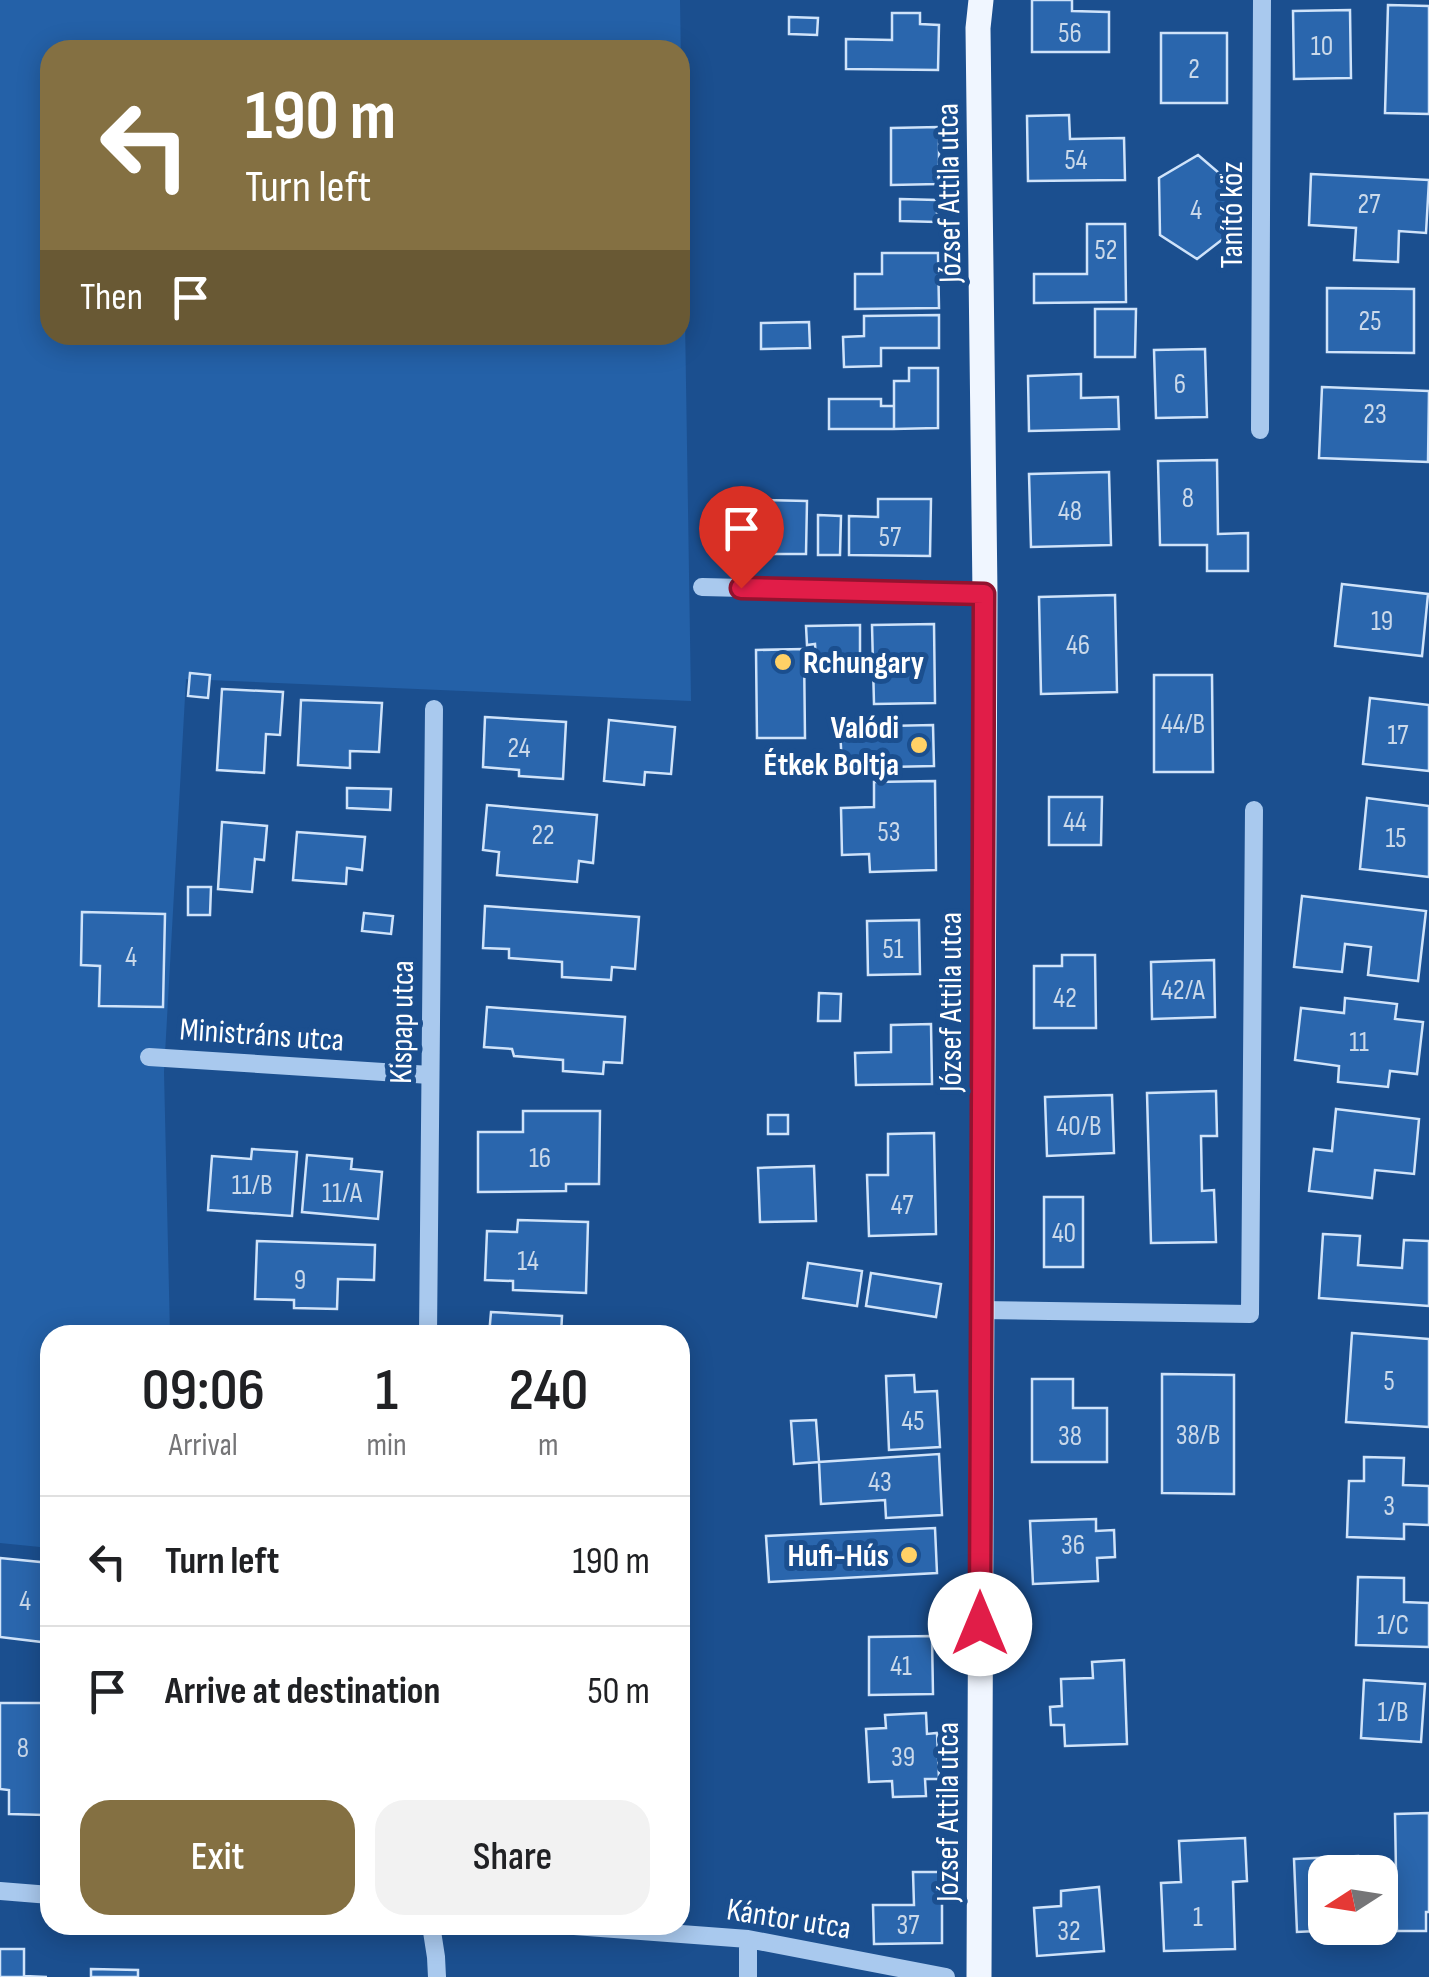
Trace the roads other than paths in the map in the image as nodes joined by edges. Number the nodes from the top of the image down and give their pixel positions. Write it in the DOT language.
graph roads {
  1 [pos="978,0"];
  2 [pos="1262,0"];
  3 [pos="1260,430"];
  4 [pos="702,587"];
  5 [pos="984,594"];
  6 [pos="434,709"];
  7 [pos="1254,810"];
  8 [pos="150,1056"];
  9 [pos="430,1075"];
  10 [pos="980,1310"];
  11 [pos="428,1325"];
  12 [pos="0,1890"];
  13 [pos="40,1893"];
  14 [pos="690,1934"];
  15 [pos="433,1935"];
  16 [pos="748,1938"];
  17 [pos="436,1977"];
  18 [pos="748,1977"];
  19 [pos="946,1977"];
  20 [pos="979,1977"];
  1 -- 5 [label="main road, József Attila utca"];
  2 -- 3 [label="street, Tanító köz"];
  4 -- 5 [label="street"];
  5 -- 10 [label="main road, József Attila utca"];
  6 -- 9 [label="street, Kispap utca"];
  7 -- 10 [label="street"];
  8 -- 9 [label="street, Ministráns utca"];
  9 -- 11 [label="street, Kispap utca"];
  10 -- 20 [label="main road, József Attila utca"];
  12 -- 13 [label="street"];
  14 -- 16 [label="street, Kántor utca"];
  15 -- 17 [label="street"];
  16 -- 18 [label="street"];
  16 -- 19 [label="street, Kántor utca"];
}
